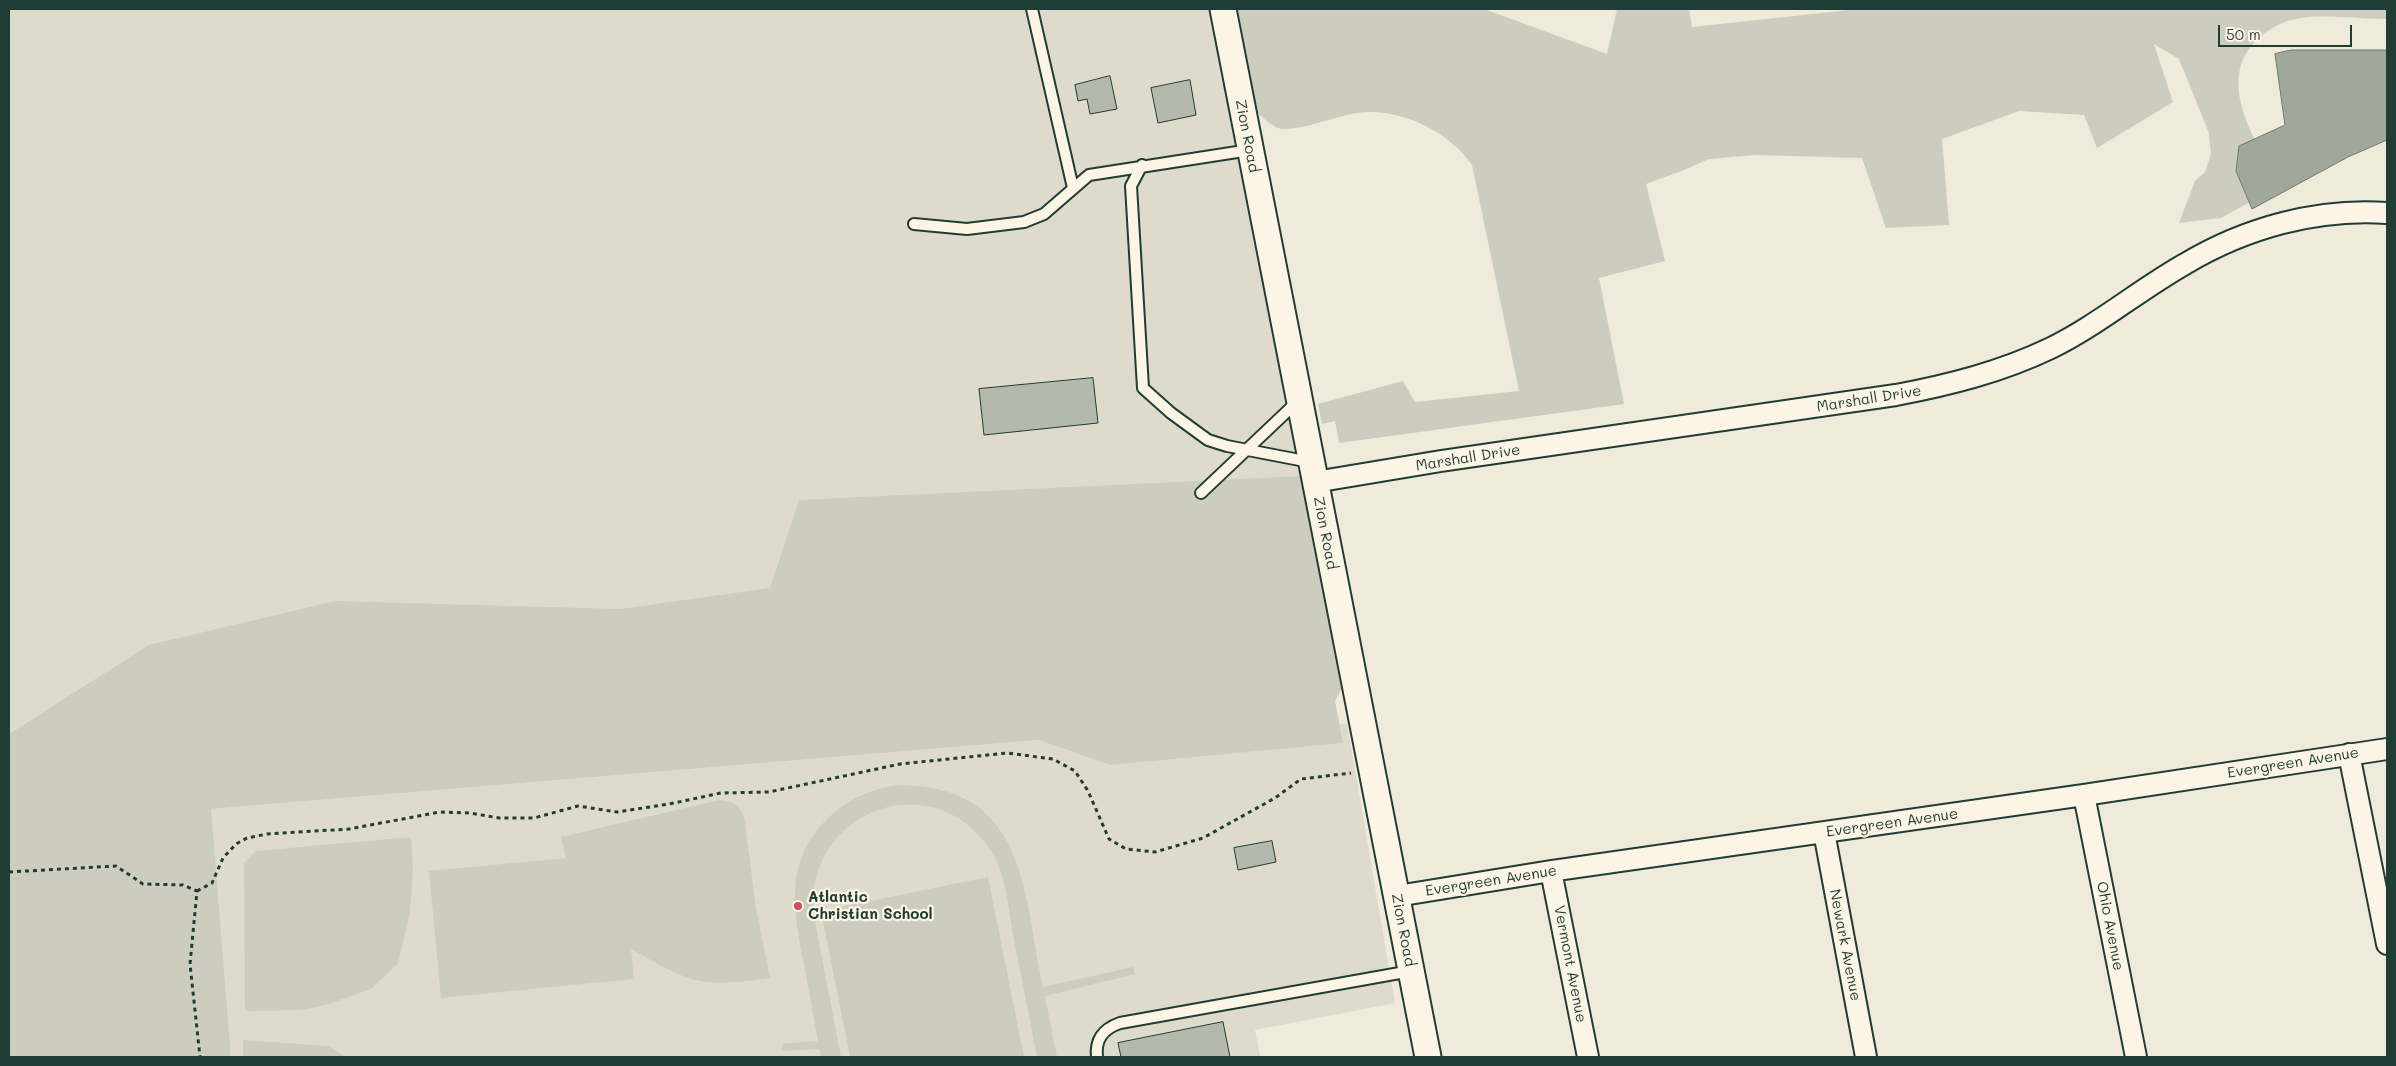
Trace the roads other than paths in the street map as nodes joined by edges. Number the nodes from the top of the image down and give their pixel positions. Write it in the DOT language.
graph roads {
  1 [pos="1032,9"];
  2 [pos="1223,9"];
  3 [pos="1250,150"];
  4 [pos="1142,165"];
  5 [pos="1073,188"];
  6 [pos="2387,213"];
  7 [pos="914,224"];
  8 [pos="1299,400"];
  9 [pos="1247,449"];
  10 [pos="1313,472"];
  11 [pos="1201,493"];
  12 [pos="2387,749"];
  13 [pos="2349,754"];
  14 [pos="2084,795"];
  15 [pos="1824,832"];
  16 [pos="1551,871"];
  17 [pos="1396,896"];
  18 [pos="2387,944"];
  19 [pos="1412,970"];
  20 [pos="1097,1057"];
  21 [pos="1428,1057"];
  22 [pos="1588,1057"];
  23 [pos="1866,1057"];
  24 [pos="2136,1057"];
  1 -- 5 [label="lane"];
  2 -- 3 [label="street, Zion Road"];
  3 -- 4 [label="lane"];
  3 -- 8 [label="street, Zion Road"];
  4 -- 5 [label="lane"];
  4 -- 9 [label="lane"];
  5 -- 7 [label="lane"];
  6 -- 10 [label="street, Marshall Drive"];
  8 -- 9 [label="lane"];
  8 -- 10 [label="street, Zion Road"];
  9 -- 10 [label="lane"];
  9 -- 11 [label="lane"];
  10 -- 17 [label="street, Zion Road"];
  12 -- 13 [label="street, Evergreen Avenue"];
  13 -- 14 [label="street, Evergreen Avenue"];
  13 -- 18 [label="street"];
  14 -- 15 [label="street, Evergreen Avenue"];
  14 -- 24 [label="street, Ohio Avenue"];
  15 -- 16 [label="street, Evergreen Avenue"];
  15 -- 23 [label="street, Newark Avenue"];
  16 -- 17 [label="street, Evergreen Avenue"];
  16 -- 22 [label="street, Vermont Avenue"];
  17 -- 19 [label="street, Zion Road"];
  19 -- 20 [label="lane"];
  19 -- 21 [label="street, Zion Road"];
}
